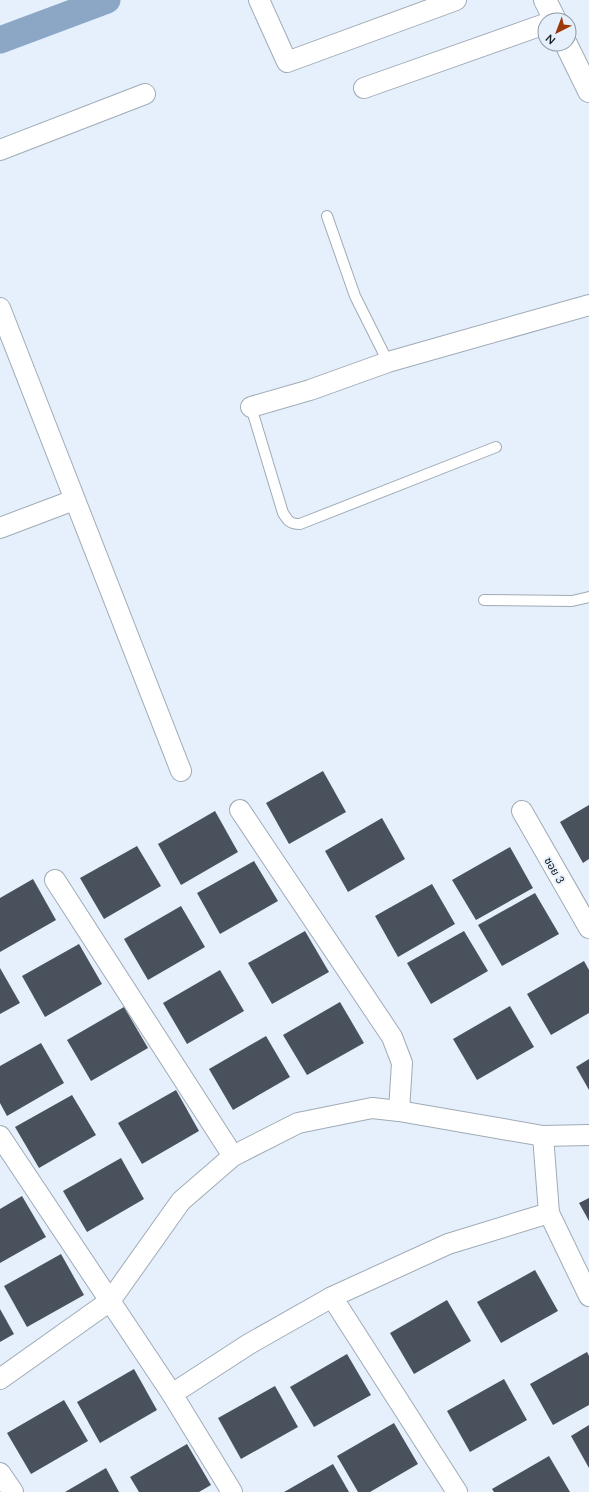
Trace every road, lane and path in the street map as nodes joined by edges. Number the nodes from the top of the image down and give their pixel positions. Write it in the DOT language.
graph roads {
  1 [pos="259,0"];
  2 [pos="456,0"];
  3 [pos="545,0"];
  4 [pos="551,12"];
  5 [pos="537,27"];
  6 [pos="570,52"];
  7 [pos="364,88"];
  8 [pos="589,91"];
  9 [pos="145,94"];
  10 [pos="0,150"];
  11 [pos="327,216"];
  12 [pos="589,305"];
  13 [pos="0,308"];
  14 [pos="388,362"];
  15 [pos="251,407"];
  16 [pos="496,447"];
  17 [pos="74,500"];
  18 [pos="0,528"];
  19 [pos="589,597"];
  20 [pos="484,600"];
  21 [pos="181,771"];
  22 [pos="240,810"];
  23 [pos="522,811"];
  24 [pos="55,880"];
  25 [pos="589,928"];
  26 [pos="398,1111"];
  27 [pos="589,1135"];
  28 [pos="0,1136"];
  29 [pos="543,1136"];
  30 [pos="233,1156"];
  31 [pos="549,1213"];
  32 [pos="589,1296"];
  33 [pos="332,1297"];
  34 [pos="110,1301"];
  35 [pos="0,1379"];
  36 [pos="172,1394"];
  37 [pos="0,1473"];
  38 [pos="13,1492"];
  39 [pos="232,1492"];
  40 [pos="457,1492"];
  1 -- 2 [label="street"];
  3 -- 4 [label="street"];
  5 -- 7 [label="street"];
  6 -- 8 [label="street"];
  9 -- 10 [label="street"];
  11 -- 14 [label="lane"];
  12 -- 14 [label="street"];
  13 -- 17 [label="street"];
  14 -- 15 [label="street"];
  15 -- 16 [label="lane"];
  17 -- 18 [label="street"];
  17 -- 21 [label="street"];
  19 -- 20 [label="lane"];
  22 -- 26 [label="street"];
  23 -- 25 [label="street, ซอย 3"];
  24 -- 30 [label="street"];
  26 -- 29 [label="street"];
  26 -- 30 [label="street"];
  27 -- 29 [label="street"];
  28 -- 34 [label="street"];
  29 -- 31 [label="street"];
  30 -- 34 [label="street"];
  31 -- 32 [label="street"];
  31 -- 33 [label="street"];
  33 -- 36 [label="street"];
  33 -- 40 [label="street"];
  34 -- 35 [label="street"];
  34 -- 36 [label="street"];
  36 -- 39 [label="street"];
  37 -- 38 [label="street"];
}
